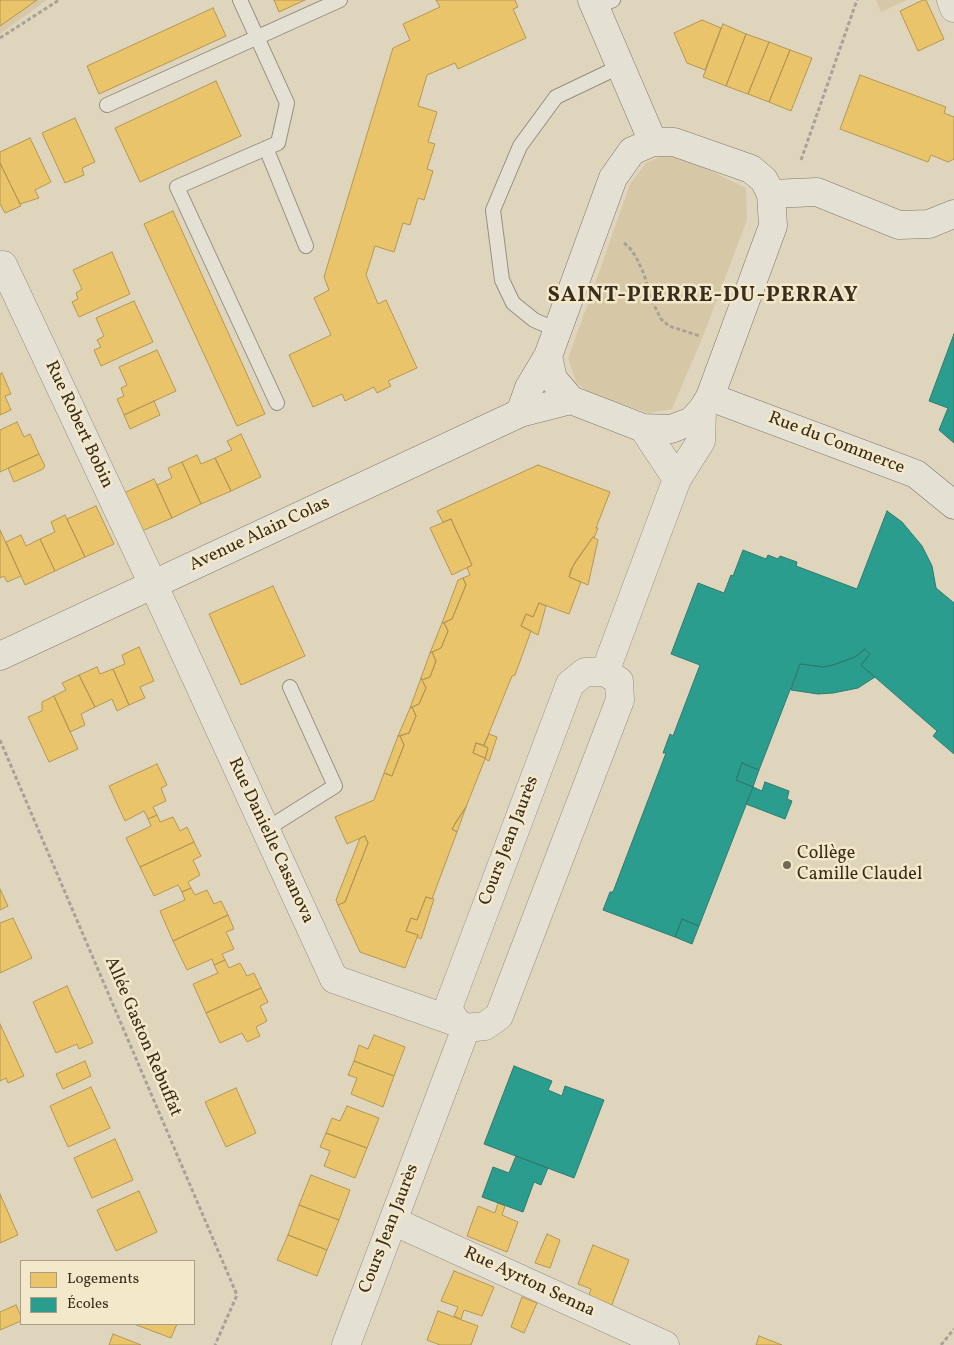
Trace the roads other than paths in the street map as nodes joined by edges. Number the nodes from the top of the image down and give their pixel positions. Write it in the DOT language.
graph roads {
  1 [pos="240,0"];
  2 [pos="340,0"];
  3 [pos="950,0"];
  4 [pos="600,3"];
  5 [pos="954,8"];
  6 [pos="257,37"];
  7 [pos="621,66"];
  8 [pos="108,105"];
  9 [pos="654,142"];
  10 [pos="266,148"];
  11 [pos="771,194"];
  12 [pos="954,214"];
  13 [pos="306,246"];
  14 [pos="3,265"];
  15 [pos="557,330"];
  16 [pos="548,356"];
  17 [pos="572,400"];
  18 [pos="277,403"];
  19 [pos="706,404"];
  20 [pos="520,413"];
  21 [pos="642,428"];
  22 [pos="677,480"];
  23 [pos="954,506"];
  24 [pos="153,586"];
  25 [pos="0,656"];
  26 [pos="605,672"];
  27 [pos="290,687"];
  28 [pos="265,830"];
  29 [pos="461,1025"];
  30 [pos="393,1221"];
  31 [pos="346,1345"];
  32 [pos="665,1345"];
  1 -- 6 [label="lane"];
  2 -- 6 [label="lane"];
  3 -- 5 [label="street"];
  4 -- 7 [label="street"];
  6 -- 8 [label="lane"];
  6 -- 10 [label="lane"];
  7 -- 9 [label="street"];
  7 -- 15 [label="lane"];
  9 -- 11 [label="street"];
  9 -- 15 [label="street"];
  10 -- 13 [label="lane"];
  10 -- 18 [label="lane"];
  11 -- 12 [label="street"];
  11 -- 19 [label="street"];
  14 -- 24 [label="street, Rue Robert Bobin"];
  15 -- 16 [label="street"];
  16 -- 17 [label="street"];
  16 -- 20 [label="street"];
  17 -- 20 [label="street, Avenue Alain Colas"];
  17 -- 21 [label="street"];
  19 -- 21 [label="street"];
  19 -- 22 [label="street"];
  19 -- 23 [label="street, Rue du Commerce"];
  20 -- 24 [label="street, Avenue Alain Colas"];
  21 -- 22 [label="street"];
  22 -- 26 [label="street"];
  24 -- 25 [label="street, Avenue Alain Colas"];
  24 -- 28 [label="street, Rue Danielle Casanova"];
  26 -- 29 [label="street, Cours Jean Jaurès"];
  26 -- 29 [label="street"];
  27 -- 28 [label="lane"];
  28 -- 29 [label="street, Rue Danielle Casanova"];
  29 -- 30 [label="street, Cours Jean Jaurès"];
  30 -- 31 [label="street, Cours Jean Jaurès"];
  30 -- 32 [label="street, Rue Ayrton Senna"];
}
